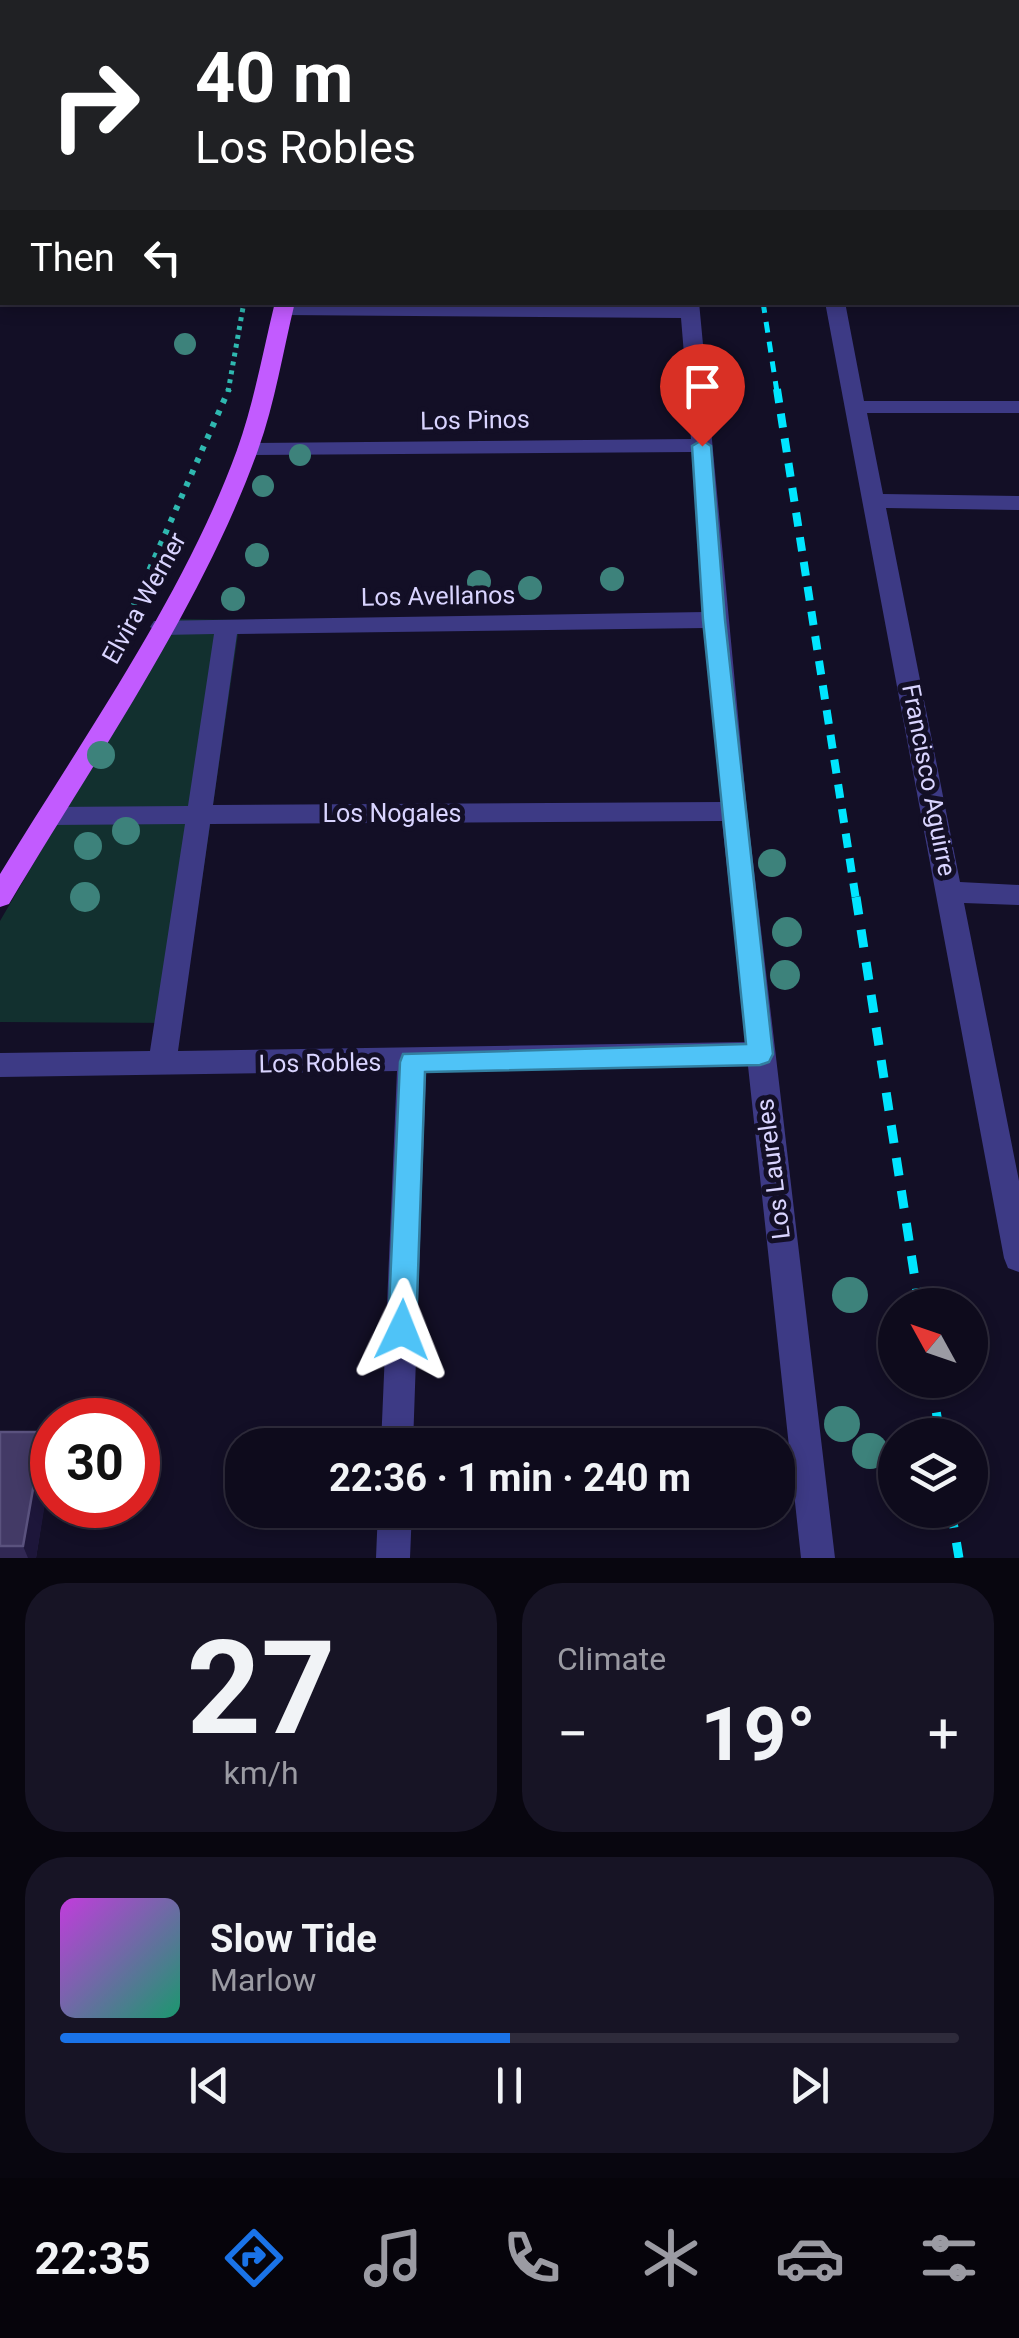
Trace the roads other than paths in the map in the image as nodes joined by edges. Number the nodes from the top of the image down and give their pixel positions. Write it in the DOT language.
graph roads {
  1 [pos="836,305"];
  2 [pos="284,306"];
  3 [pos="690,307"];
  4 [pos="857,407"];
  5 [pos="1019,407"];
  6 [pos="702,446"];
  7 [pos="248,450"];
  8 [pos="874,501"];
  9 [pos="1019,502"];
  10 [pos="714,620"];
  11 [pos="226,626"];
  12 [pos="162,627"];
  13 [pos="734,811"];
  14 [pos="199,815"];
  15 [pos="50,816"];
  16 [pos="952,892"];
  17 [pos="1019,895"];
  18 [pos="0,898"];
  19 [pos="760,1054"];
  20 [pos="412,1062"];
  21 [pos="162,1064"];
  22 [pos="0,1065"];
  23 [pos="1019,1258"];
  24 [pos="399,1428"];
  25 [pos="394,1528"];
  26 [pos="393,1558"];
  27 [pos="818,1558"];
  1 -- 4 [label="street, Francisco Aguirre"];
  2 -- 3 [label="street"];
  2 -- 7 [label="main road, Elvira Werner"];
  3 -- 6 [label="street, Los Laureles"];
  4 -- 5 [label="street"];
  4 -- 8 [label="street, Francisco Aguirre"];
  6 -- 7 [label="street, Los Pinos"];
  6 -- 10 [label="street, Los Laureles"];
  7 -- 12 [label="main road, Elvira Werner"];
  8 -- 9 [label="street"];
  8 -- 16 [label="street, Francisco Aguirre"];
  10 -- 11 [label="street, Los Avellanos"];
  10 -- 13 [label="street, Los Laureles"];
  11 -- 12 [label="street, Los Avellanos"];
  11 -- 14 [label="street"];
  12 -- 15 [label="main road, Elvira Werner"];
  13 -- 14 [label="street, Los Nogales"];
  13 -- 19 [label="street, Los Laureles"];
  14 -- 15 [label="street, Los Nogales"];
  14 -- 21 [label="street"];
  15 -- 18 [label="main road, Elvira Werner"];
  16 -- 17 [label="street"];
  16 -- 23 [label="street, Francisco Aguirre"];
  19 -- 20 [label="street, Los Robles"];
  19 -- 27 [label="street, Los Laureles"];
  20 -- 21 [label="street, Los Robles"];
  20 -- 24 [label="street"];
  21 -- 22 [label="street, Los Robles"];
  25 -- 26 [label="street"];
}
